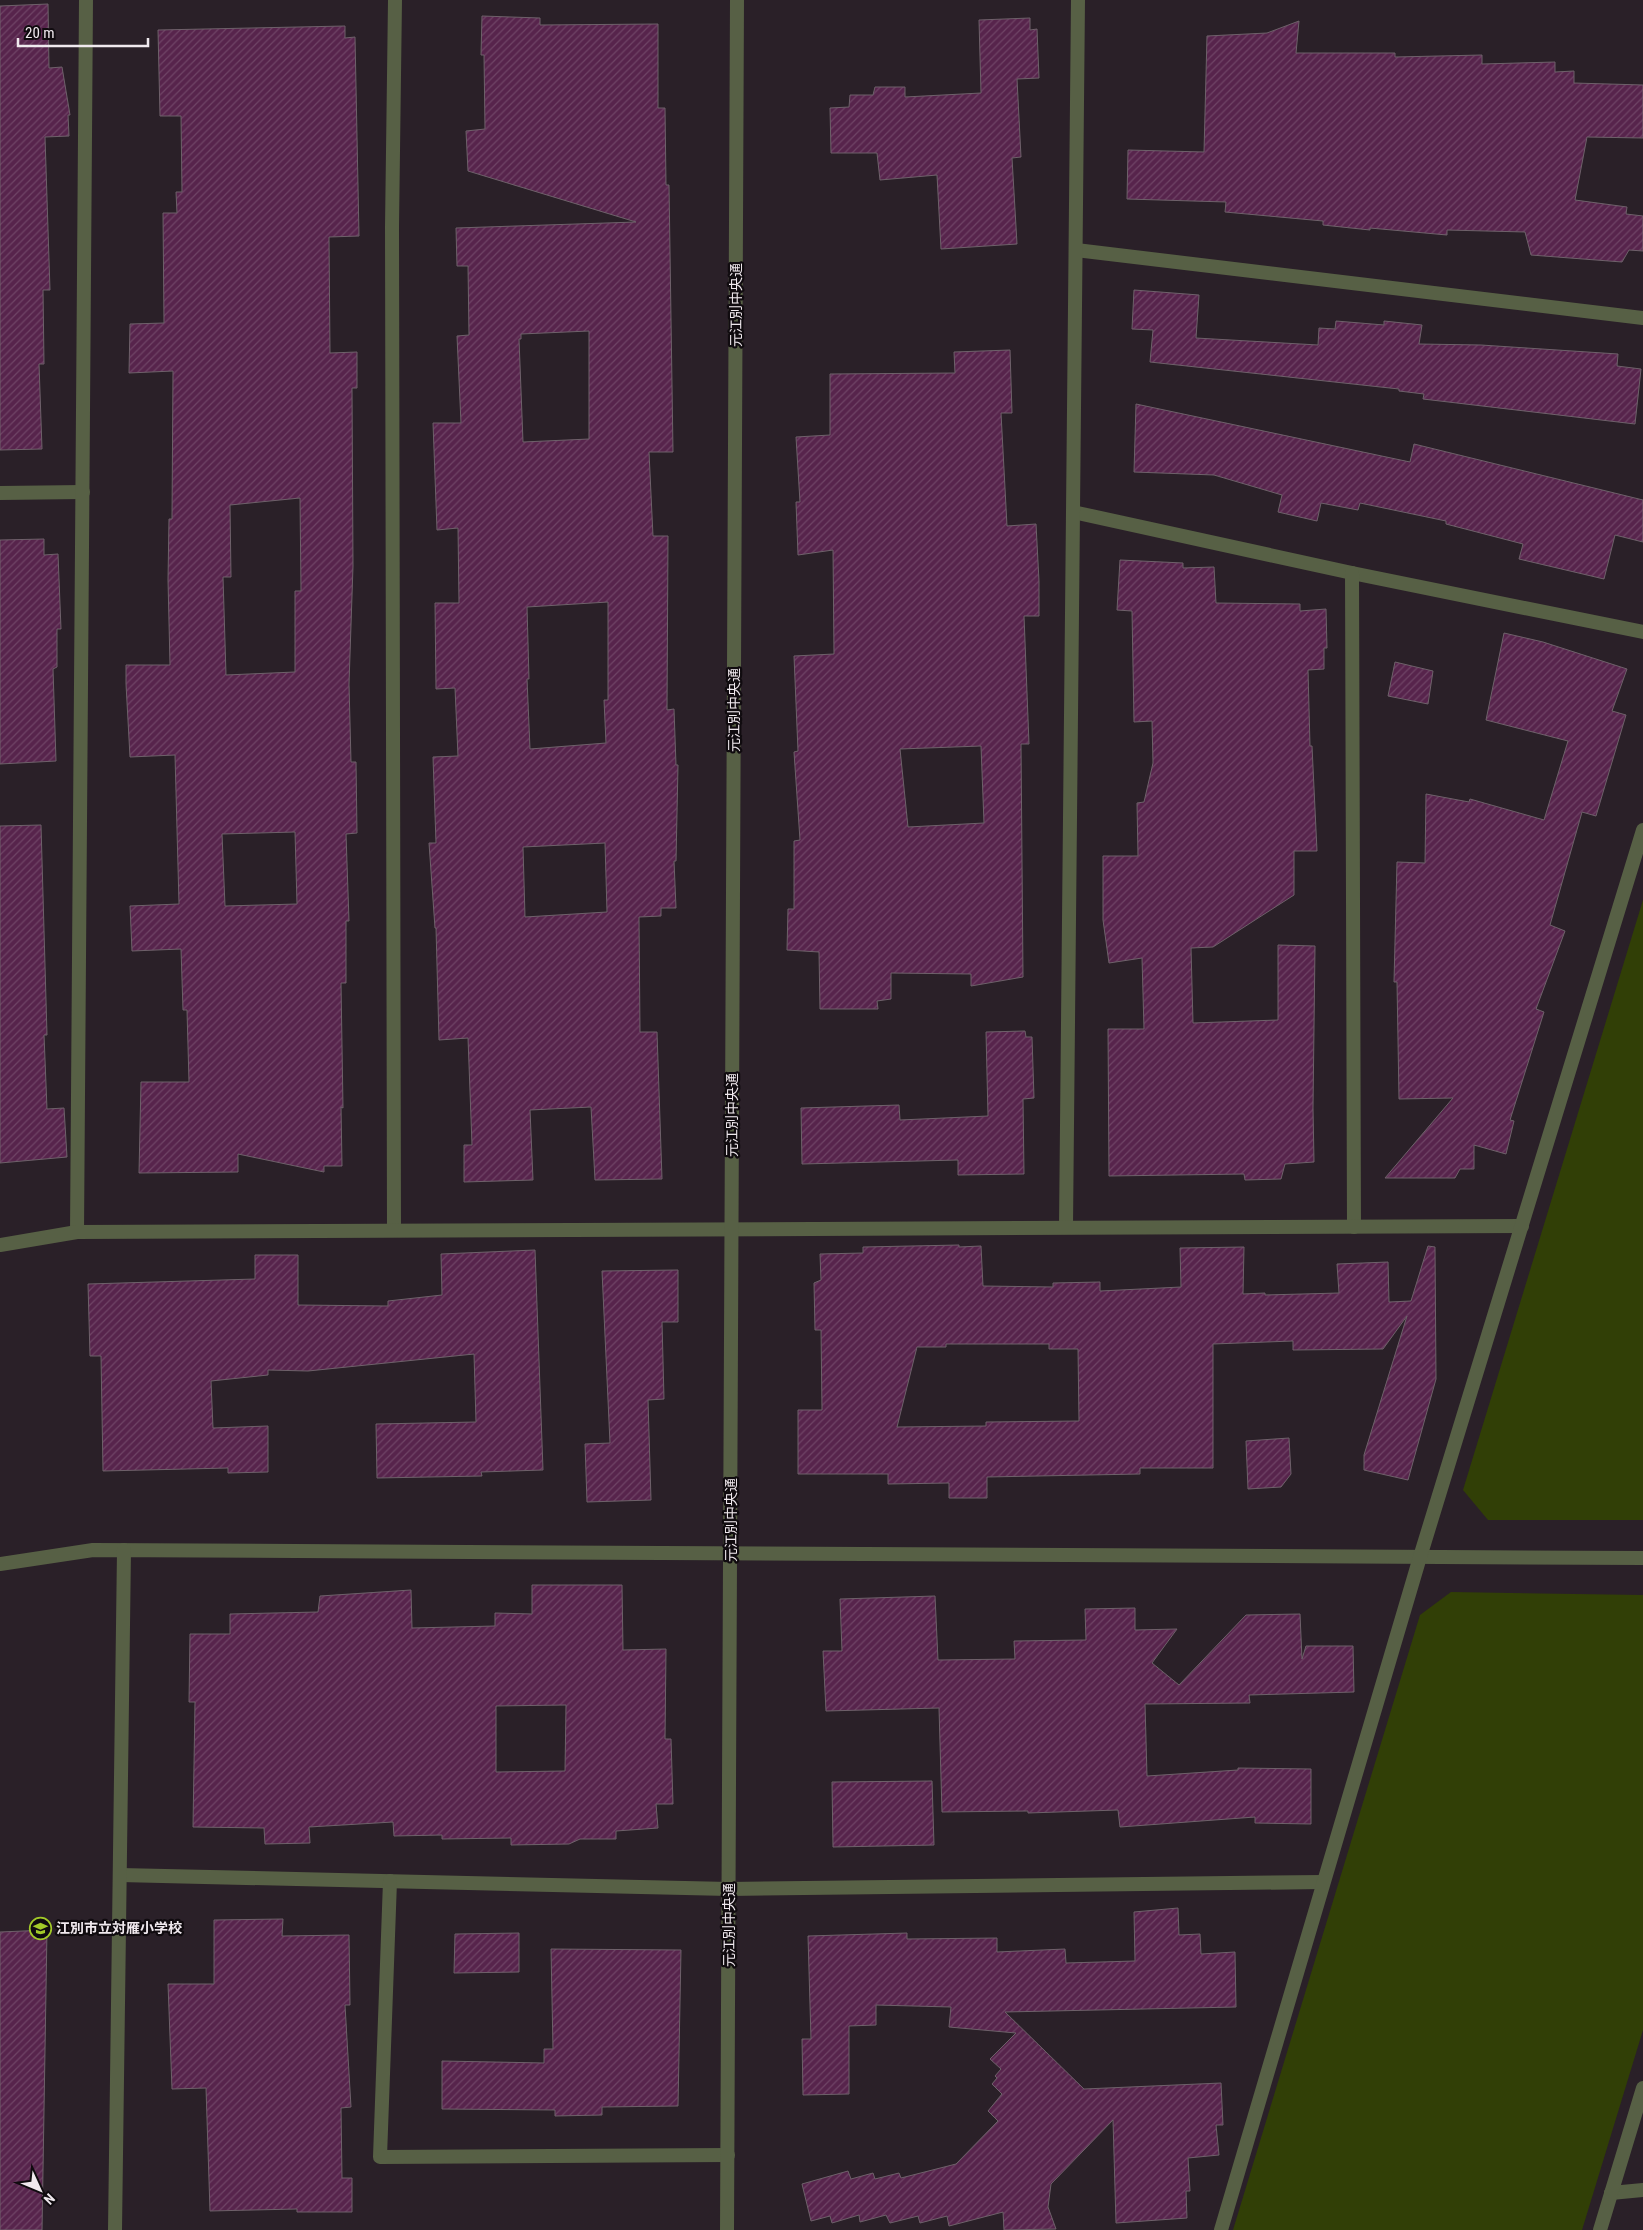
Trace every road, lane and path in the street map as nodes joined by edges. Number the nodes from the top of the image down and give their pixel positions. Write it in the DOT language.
graph roads {
  1 [pos="86,0"];
  2 [pos="395,0"];
  3 [pos="737,0"];
  4 [pos="1078,0"];
  5 [pos="1076,250"];
  6 [pos="1643,318"];
  7 [pos="83,492"];
  8 [pos="0,493"];
  9 [pos="1073,512"];
  10 [pos="1352,573"];
  11 [pos="1643,632"];
  12 [pos="1643,830"];
  13 [pos="1522,1226"];
  14 [pos="1066,1227"];
  15 [pos="1354,1227"];
  16 [pos="732,1228"];
  17 [pos="394,1230"];
  18 [pos="77,1232"];
  19 [pos="0,1245"];
  20 [pos="124,1550"];
  21 [pos="730,1552"];
  22 [pos="1420,1557"];
  23 [pos="1643,1558"];
  24 [pos="0,1564"];
  25 [pos="120,1875"];
  26 [pos="390,1881"];
  27 [pos="1324,1882"];
  28 [pos="729,1889"];
  29 [pos="1643,2088"];
  30 [pos="728,2155"];
  31 [pos="1643,2190"];
  32 [pos="1611,2193"];
  33 [pos="115,2230"];
  34 [pos="728,2230"];
  35 [pos="1221,2230"];
  36 [pos="1600,2230"];
  1 -- 7 [label="street"];
  2 -- 17 [label="street"];
  3 -- 16 [label="street, 元江別中央通"];
  4 -- 5 [label="street"];
  5 -- 6 [label="street"];
  5 -- 9 [label="street"];
  7 -- 8 [label="street"];
  7 -- 18 [label="street"];
  9 -- 10 [label="street"];
  9 -- 14 [label="street"];
  10 -- 11 [label="street"];
  10 -- 15 [label="street"];
  12 -- 13 [label="street"];
  13 -- 15 [label="street"];
  13 -- 22 [label="street"];
  14 -- 15 [label="street"];
  14 -- 16 [label="street"];
  16 -- 17 [label="street"];
  16 -- 21 [label="street, 元江別中央通"];
  17 -- 18 [label="street"];
  18 -- 19 [label="street"];
  20 -- 21 [label="street"];
  20 -- 24 [label="street"];
  20 -- 25 [label="street"];
  21 -- 22 [label="street"];
  21 -- 28 [label="street, 元江別中央通"];
  22 -- 23 [label="street"];
  22 -- 27 [label="street"];
  25 -- 26 [label="street"];
  25 -- 33 [label="street"];
  26 -- 28 [label="street"];
  26 -- 30 [label="street"];
  27 -- 28 [label="street"];
  27 -- 35 [label="street"];
  28 -- 30 [label="street, 元江別中央通"];
  29 -- 32 [label="street"];
  30 -- 34 [label="street, 元江別中央通"];
  31 -- 32 [label="street"];
  32 -- 36 [label="street"];
}
